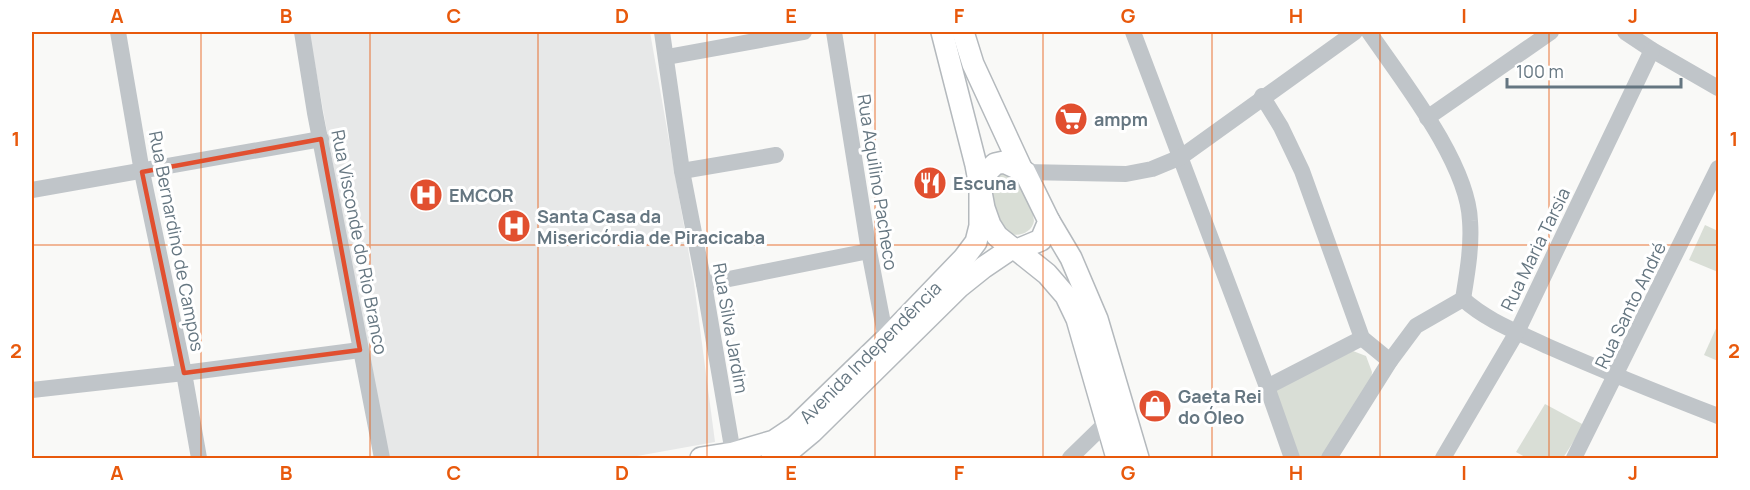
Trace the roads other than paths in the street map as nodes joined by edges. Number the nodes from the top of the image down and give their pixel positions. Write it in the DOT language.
graph roads {
  1 [pos="118,32"];
  2 [pos="302,32"];
  3 [pos="662,32"];
  4 [pos="804,32"];
  5 [pos="834,32"];
  6 [pos="942,32"];
  7 [pos="963,32"];
  8 [pos="1133,32"];
  9 [pos="1355,32"];
  10 [pos="1369,32"];
  11 [pos="1551,32"];
  12 [pos="1625,32"];
  13 [pos="1652,50"];
  14 [pos="667,57"];
  15 [pos="1719,88"];
  16 [pos="1263,96"];
  17 [pos="1427,118"];
  18 [pos="321,139"];
  19 [pos="776,154"];
  20 [pos="1181,157"];
  21 [pos="1719,168"];
  22 [pos="682,171"];
  23 [pos="1024,171"];
  24 [pos="142,172"];
  25 [pos="980,184"];
  26 [pos="32,190"];
  27 [pos="1049,221"];
  28 [pos="1015,249"];
  29 [pos="869,251"];
  30 [pos="704,284"];
  31 [pos="1463,299"];
  32 [pos="1517,332"];
  33 [pos="1362,338"];
  34 [pos="886,339"];
  35 [pos="360,350"];
  36 [pos="1390,361"];
  37 [pos="184,373"];
  38 [pos="1616,377"];
  39 [pos="1267,387"];
  40 [pos="32,390"];
  41 [pos="1719,416"];
  42 [pos="1107,422"];
  43 [pos="733,453"];
  44 [pos="199,459"];
  45 [pos="382,459"];
  46 [pos="701,459"];
  47 [pos="772,459"];
  48 [pos="1070,459"];
  49 [pos="1117,459"];
  50 [pos="1138,459"];
  51 [pos="1292,459"];
  52 [pos="1329,459"];
  53 [pos="1443,459"];
  54 [pos="1574,459"];
  1 -- 24 [label="street, Rua Bernardino de Campos"];
  2 -- 18 [label="street, Rua Visconde do Rio Branco"];
  3 -- 14 [label="street, Rua Silva Jardim"];
  4 -- 14 [label="street"];
  5 -- 29 [label="street, Rua Aquilino Pacheco"];
  6 -- 25 [label="main road, Avenida Independência"];
  7 -- 23 [label="main road"];
  8 -- 20 [label="street"];
  9 -- 16 [label="street"];
  10 -- 17 [label="street"];
  11 -- 17 [label="street"];
  12 -- 13 [label="street"];
  13 -- 15 [label="street"];
  13 -- 32 [label="street, Rua Maria Tarsia"];
  14 -- 22 [label="street, Rua Silva Jardim"];
  16 -- 20 [label="street"];
  16 -- 33 [label="street"];
  17 -- 31 [label="street"];
  18 -- 24 [label="street"];
  18 -- 35 [label="street, Rua Visconde do Rio Branco"];
  19 -- 22 [label="street"];
  20 -- 23 [label="street"];
  20 -- 39 [label="street"];
  21 -- 38 [label="street, Rua Santo André"];
  22 -- 30 [label="street, Rua Silva Jardim"];
  23 -- 25 [label="main road"];
  23 -- 27 [label="main road"];
  24 -- 26 [label="street"];
  24 -- 37 [label="street, Rua Bernardino de Campos"];
  25 -- 28 [label="main road"];
  25 -- 34 [label="main road, Avenida Independência"];
  27 -- 28 [label="main road"];
  27 -- 50 [label="main road"];
  28 -- 42 [label="main road"];
  28 -- 47 [label="main road, Avenida Independência"];
  29 -- 30 [label="street"];
  29 -- 34 [label="street, Rua Aquilino Pacheco"];
  30 -- 43 [label="street, Rua Silva Jardim"];
  31 -- 32 [label="street"];
  31 -- 36 [label="street"];
  32 -- 38 [label="street"];
  32 -- 53 [label="street, Rua Maria Tarsia"];
  33 -- 36 [label="street"];
  33 -- 39 [label="street"];
  34 -- 43 [label="main road, Avenida Independência"];
  35 -- 37 [label="street"];
  35 -- 45 [label="street, Rua Visconde do Rio Branco"];
  36 -- 52 [label="street"];
  37 -- 40 [label="street"];
  37 -- 44 [label="street, Rua Bernardino de Campos"];
  38 -- 41 [label="street"];
  38 -- 54 [label="street, Rua Santo André"];
  39 -- 51 [label="street"];
  42 -- 48 [label="street"];
  42 -- 49 [label="main road"];
  43 -- 46 [label="main road, Avenida Independência"];
}
